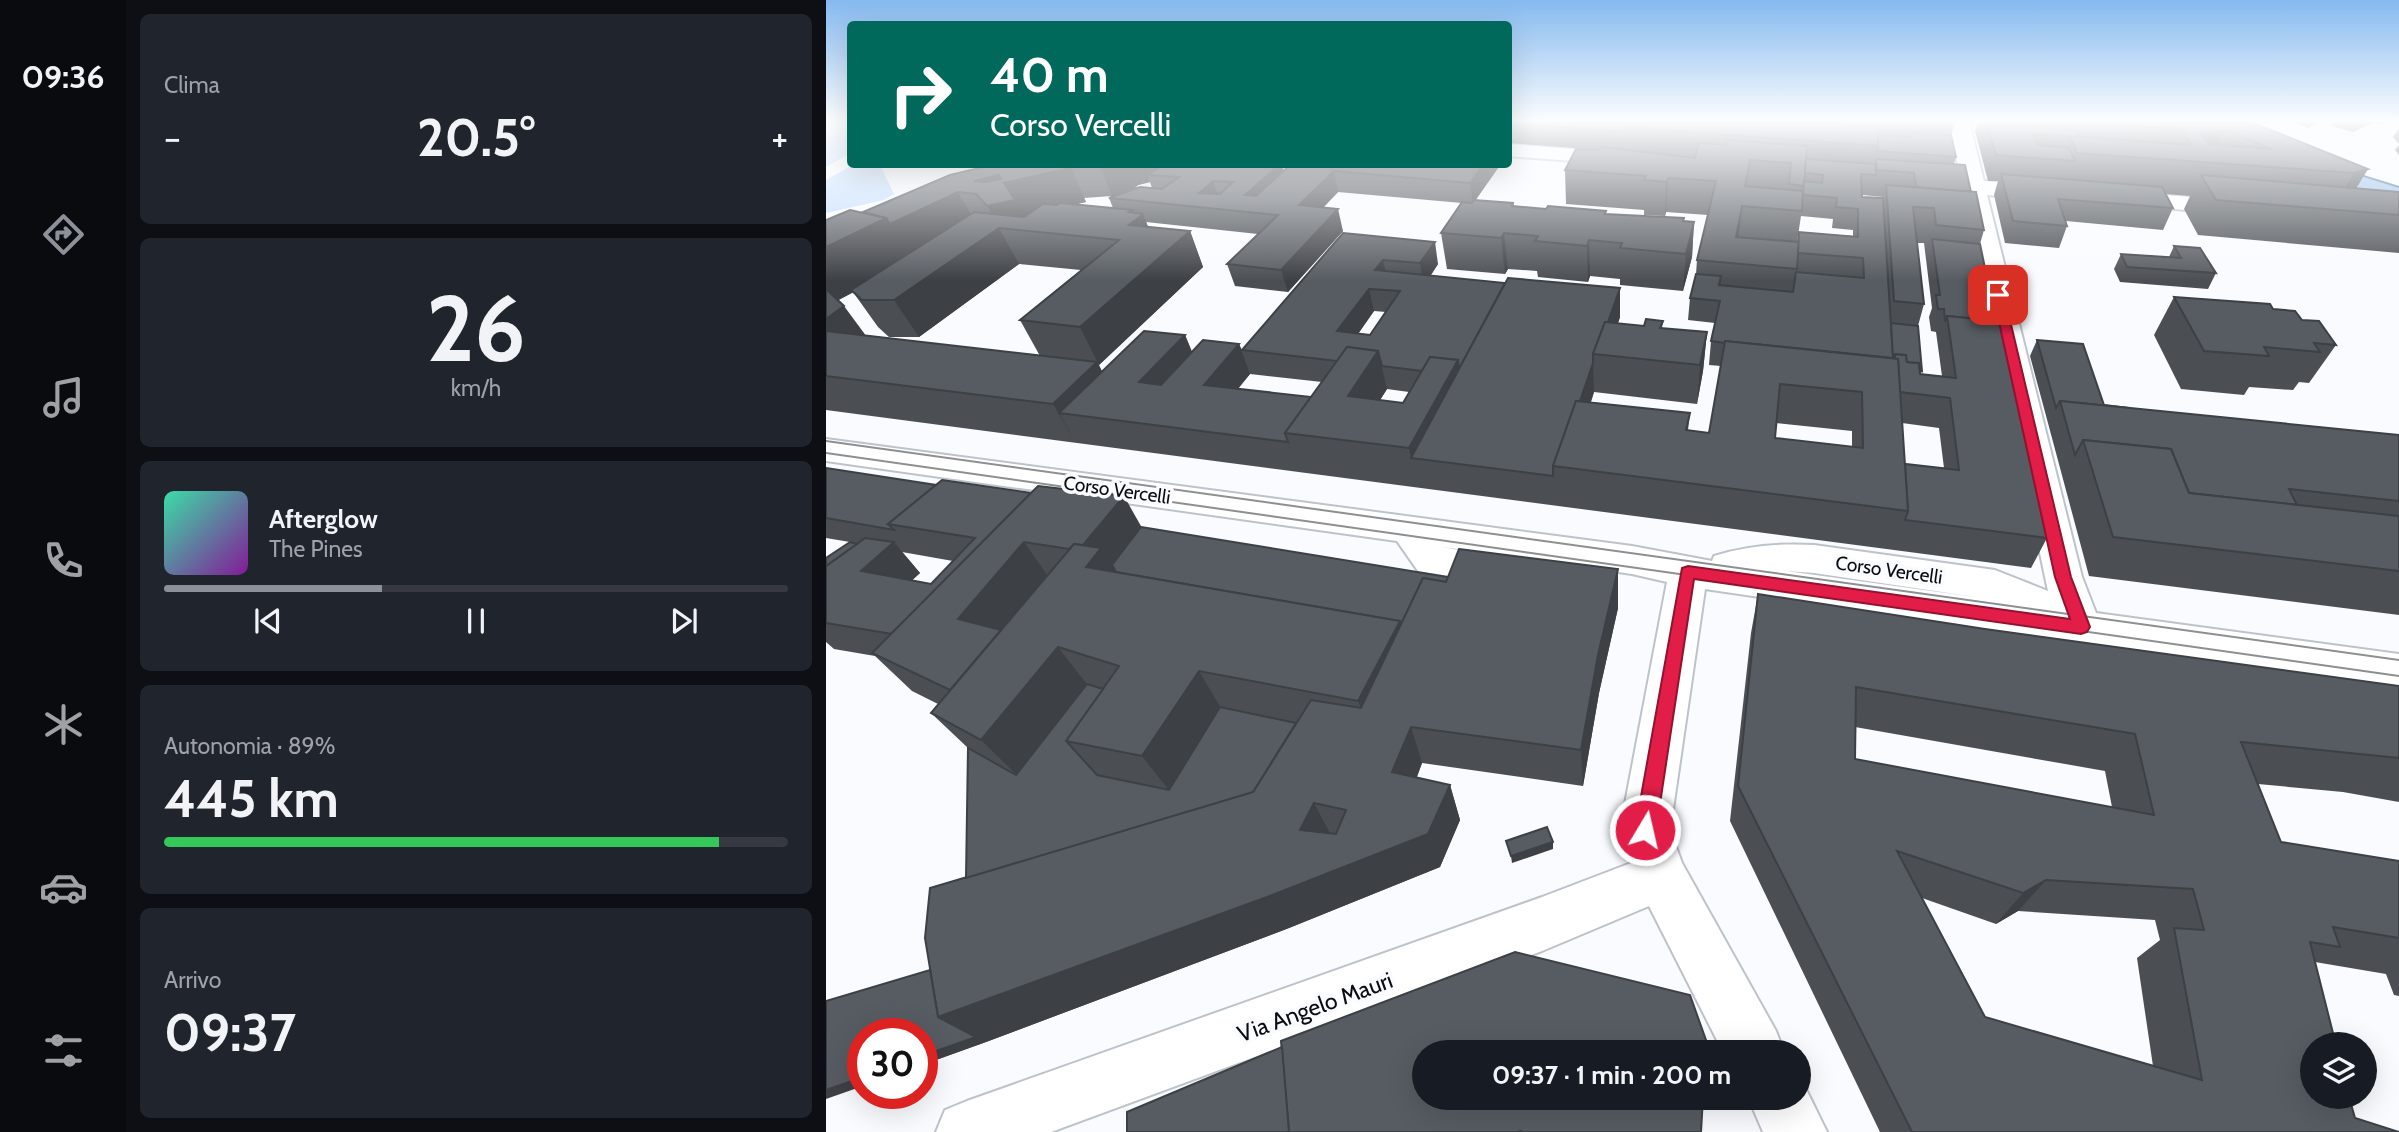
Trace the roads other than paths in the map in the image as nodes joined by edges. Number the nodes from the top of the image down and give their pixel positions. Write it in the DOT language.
graph roads {
  1 [pos="1970,175"];
  2 [pos="2315,175"];
  3 [pos="2336,175"];
  4 [pos="2349,175"];
  5 [pos="1898,181"];
  6 [pos="2399,187"];
  7 [pos="1973,188"];
  8 [pos="2063,194"];
  9 [pos="2399,195"];
  10 [pos="2091,196"];
  11 [pos="2257,209"];
  12 [pos="2399,209"];
  13 [pos="826,450"];
  14 [pos="1688,572"];
  15 [pos="2081,627"];
  16 [pos="2399,672"];
  17 [pos="1661,876"];
  18 [pos="1749,1040"];
  19 [pos="1785,1110"];
  20 [pos="967,1132"];
  21 [pos="1796,1132"];
  1 -- 7 [label="street"];
  2 -- 12 [label="street"];
  3 -- 9 [label="main road"];
  4 -- 6 [label="main road"];
  5 -- 7 [label="street"];
  7 -- 8 [label="street"];
  7 -- 15 [label="street"];
  10 -- 11 [label="street"];
  13 -- 14 [label="street, Corso Vercelli"];
  14 -- 15 [label="street, Corso Vercelli"];
  14 -- 17 [label="street"];
  15 -- 16 [label="street, Corso Vercelli"];
  17 -- 18 [label="street"];
  17 -- 20 [label="street, Via Angelo Mauri"];
  19 -- 21 [label="street"];
}
